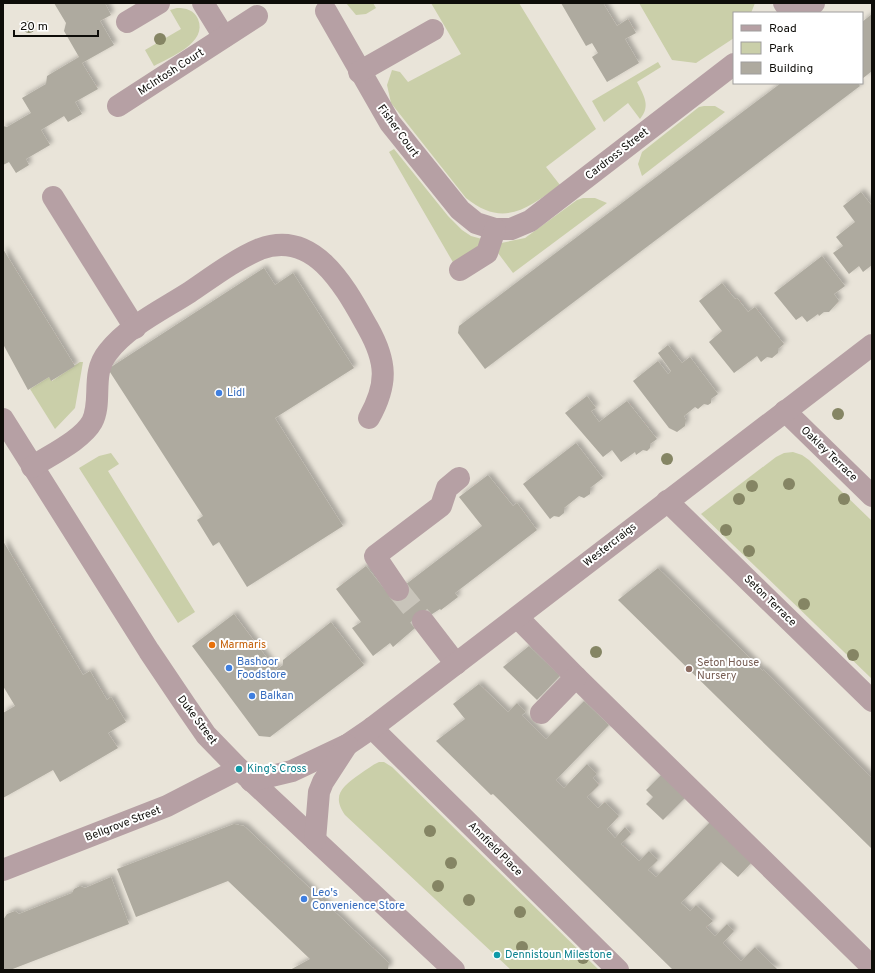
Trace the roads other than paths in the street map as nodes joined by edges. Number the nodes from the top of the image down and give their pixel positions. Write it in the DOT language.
graph roads {
  1 [pos="158,3"];
  2 [pos="203,3"];
  3 [pos="784,3"];
  4 [pos="814,3"];
  5 [pos="326,11"];
  6 [pos="790,12"];
  7 [pos="802,12"];
  8 [pos="257,16"];
  9 [pos="128,22"];
  10 [pos="433,30"];
  11 [pos="224,37"];
  12 [pos="733,65"];
  13 [pos="359,72"];
  14 [pos="118,106"];
  15 [pos="53,197"];
  16 [pos="495,229"];
  17 [pos="460,270"];
  18 [pos="135,328"];
  19 [pos="872,345"];
  20 [pos="785,411"];
  21 [pos="370,418"];
  22 [pos="3,419"];
  23 [pos="32,467"];
  24 [pos="459,478"];
  25 [pos="872,496"];
  26 [pos="667,501"];
  27 [pos="398,590"];
  28 [pos="518,618"];
  29 [pos="423,621"];
  30 [pos="456,664"];
  31 [pos="576,677"];
  32 [pos="872,702"];
  33 [pos="541,713"];
  34 [pos="372,728"];
  35 [pos="347,745"];
  36 [pos="245,775"];
  37 [pos="315,840"];
  38 [pos="3,870"];
  39 [pos="872,967"];
  40 [pos="454,970"];
  41 [pos="618,970"];
  1 -- 9 [label="street"];
  2 -- 11 [label="street"];
  3 -- 6 [label="street"];
  4 -- 7 [label="street"];
  5 -- 13 [label="street, Fisher Court"];
  8 -- 11 [label="street, McIntosh Court"];
  10 -- 13 [label="street"];
  11 -- 14 [label="street, McIntosh Court"];
  12 -- 16 [label="street, Cardross Street"];
  13 -- 16 [label="street, Fisher Court"];
  15 -- 18 [label="street"];
  16 -- 17 [label="street"];
  18 -- 21 [label="street"];
  18 -- 23 [label="street"];
  19 -- 20 [label="street, Westercraigs"];
  20 -- 25 [label="street, Oakley Terrace"];
  20 -- 26 [label="street, Westercraigs"];
  22 -- 23 [label="street, Duke Street"];
  23 -- 36 [label="street, Duke Street"];
  24 -- 27 [label="street"];
  26 -- 28 [label="street, Westercraigs"];
  26 -- 32 [label="street, Seton Terrace"];
  28 -- 30 [label="street, Westercraigs"];
  28 -- 31 [label="street"];
  29 -- 30 [label="street"];
  30 -- 34 [label="street, Westercraigs"];
  31 -- 33 [label="street"];
  31 -- 39 [label="street"];
  34 -- 35 [label="street, Westercraigs"];
  34 -- 41 [label="street, Annfield Place"];
  35 -- 36 [label="street, Westercraigs"];
  35 -- 37 [label="street, Westercraigs"];
  36 -- 37 [label="street, Duke Street"];
  36 -- 38 [label="street, Bellgrove Street"];
  37 -- 40 [label="street, Duke Street"];
}
